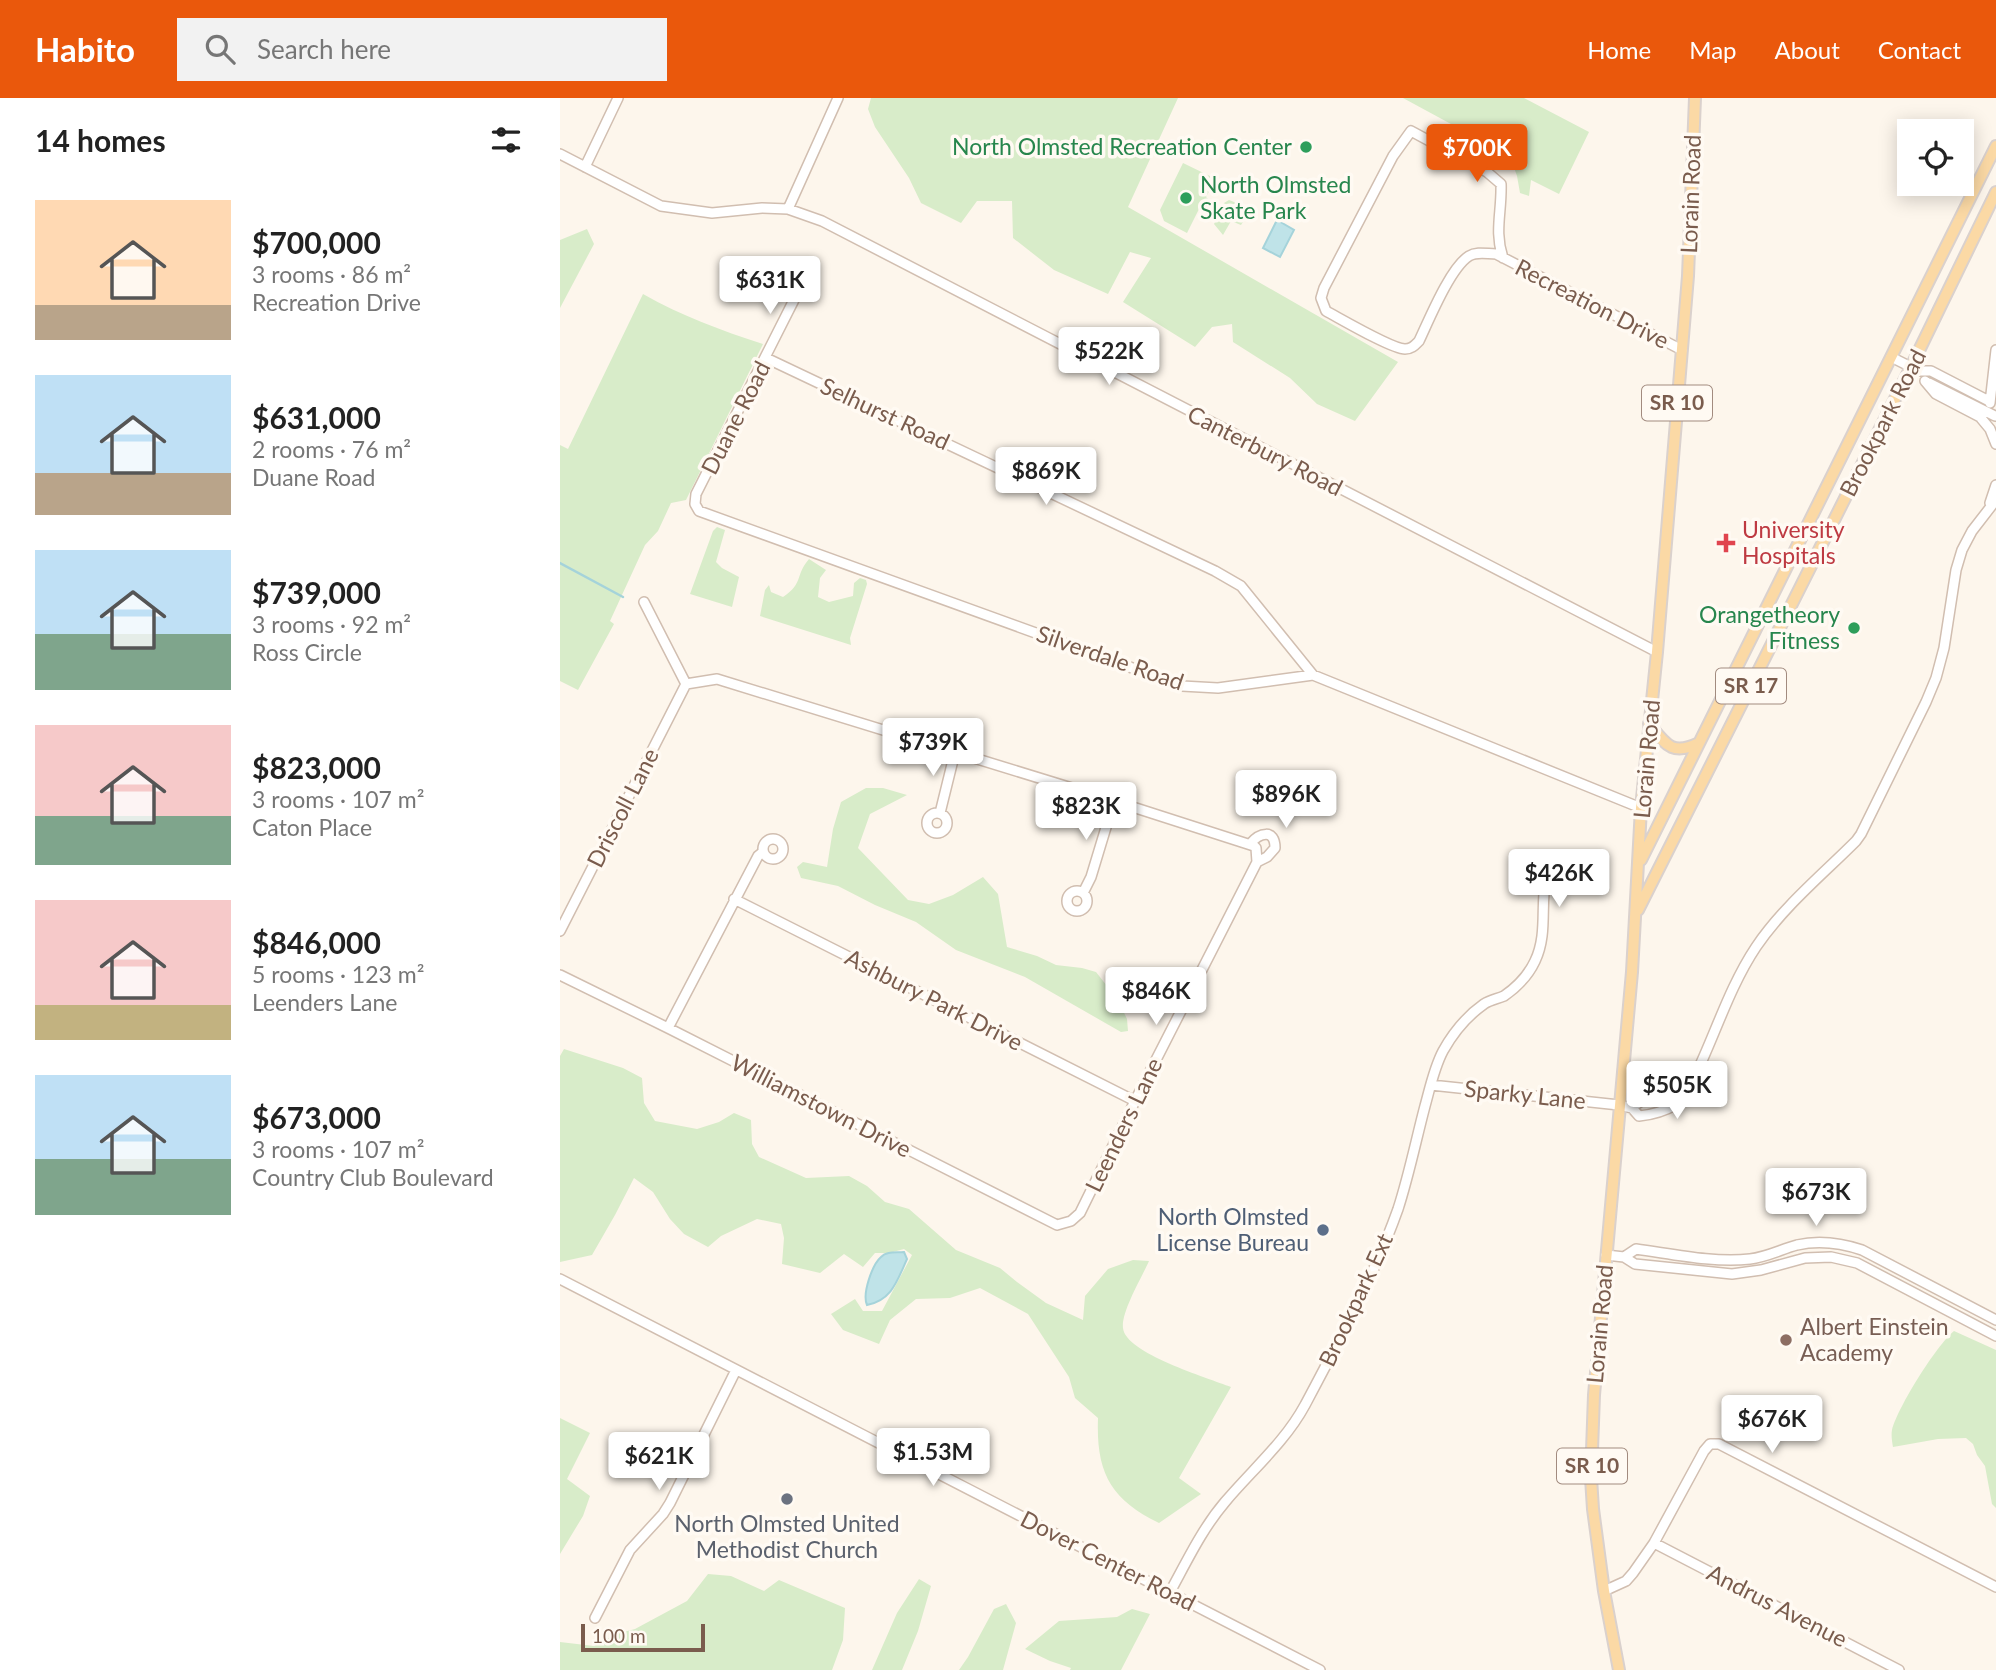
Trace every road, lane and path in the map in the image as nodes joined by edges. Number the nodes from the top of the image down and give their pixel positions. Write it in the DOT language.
graph roads {
  1 [pos="618,98"];
  2 [pos="838,98"];
  3 [pos="1695,98"];
  4 [pos="1996,145"];
  5 [pos="560,154"];
  6 [pos="585,167"];
  7 [pos="1996,192"];
  8 [pos="788,209"];
  9 [pos="1503,258"];
  10 [pos="801,286"];
  11 [pos="1682,350"];
  12 [pos="1996,350"];
  13 [pos="1891,357"];
  14 [pos="766,358"];
  15 [pos="1915,369"];
  16 [pos="1925,381"];
  17 [pos="1989,401"];
  18 [pos="1995,418"];
  19 [pos="1996,444"];
  20 [pos="1996,485"];
  21 [pos="1996,500"];
  22 [pos="1987,510"];
  23 [pos="699,512"];
  24 [pos="644,602"];
  25 [pos="1657,652"];
  26 [pos="1312,675"];
  27 [pos="686,684"];
  28 [pos="1650,724"];
  29 [pos="1699,743"];
  30 [pos="955,752"];
  31 [pos="1114,801"];
  32 [pos="1641,808"];
  33 [pos="940,813"];
  34 [pos="1253,846"];
  35 [pos="763,852"];
  36 [pos="1554,858"];
  37 [pos="1258,862"];
  38 [pos="1638,865"];
  39 [pos="1083,893"];
  40 [pos="734,899"];
  41 [pos="1635,916"];
  42 [pos="560,931"];
  43 [pos="560,975"];
  44 [pos="668,1028"];
  45 [pos="1696,1074"];
  46 [pos="1431,1085"];
  47 [pos="1135,1101"];
  48 [pos="1619,1105"];
  49 [pos="1632,1108"];
  50 [pos="1080,1213"];
  51 [pos="1606,1255"];
  52 [pos="1624,1257"];
  53 [pos="560,1279"];
  54 [pos="1996,1320"];
  55 [pos="1996,1336"];
  56 [pos="736,1370"];
  57 [pos="1654,1543"];
  58 [pos="1996,1587"];
  59 [pos="1604,1591"];
  60 [pos="1170,1592"];
  61 [pos="595,1618"];
  62 [pos="1320,1670"];
  63 [pos="1619,1670"];
  64 [pos="1899,1670"];
  1 -- 6 [label="street"];
  2 -- 8 [label="street"];
  3 -- 11 [label="main road, Lorain Road / SR 10"];
  4 -- 13 [label="main road, Brookpark Road / SR 17"];
  5 -- 6 [label="street, Canterbury Road"];
  6 -- 8 [label="street, Canterbury Road"];
  7 -- 15 [label="main road, Brookpark Road / SR 17"];
  8 -- 25 [label="street, Canterbury Road"];
  9 -- 9 [label="street, Recreation Drive"];
  9 -- 11 [label="street, Recreation Drive"];
  10 -- 14 [label="street, Duane Road"];
  11 -- 25 [label="main road, Lorain Road / SR 10"];
  12 -- 17 [label="street"];
  13 -- 15 [label="street"];
  13 -- 29 [label="main road, Brookpark Road / SR 17"];
  14 -- 23 [label="street, Duane Road"];
  14 -- 26 [label="street, Selhurst Road"];
  15 -- 16 [label="street"];
  15 -- 17 [label="street"];
  15 -- 41 [label="main road, Brookpark Road / SR 17"];
  16 -- 18 [label="street"];
  16 -- 19 [label="street"];
  17 -- 18 [label="street"];
  20 -- 22 [label="street"];
  21 -- 22 [label="street"];
  22 -- 45 [label="street"];
  23 -- 26 [label="street, Silverdale Road"];
  24 -- 27 [label="street"];
  25 -- 28 [label="main road, Lorain Road / SR 10"];
  26 -- 32 [label="street, Silverdale Road"];
  27 -- 30 [label="street"];
  27 -- 42 [label="street, Driscoll Lane"];
  28 -- 29 [label="main road"];
  28 -- 32 [label="main road, Lorain Road / SR 10"];
  29 -- 38 [label="main road, Brookpark Road / SR 17"];
  30 -- 31 [label="street"];
  30 -- 33 [label="street"];
  31 -- 34 [label="street"];
  31 -- 39 [label="street"];
  32 -- 38 [label="main road, Lorain Road / SR 10"];
  34 -- 37 [label="street"];
  34 -- 37 [label="street"];
  35 -- 40 [label="street"];
  36 -- 46 [label="street, Brookpark Ext"];
  37 -- 47 [label="street, Leenders Lane"];
  38 -- 41 [label="main road, Lorain Road / SR 10"];
  40 -- 44 [label="street"];
  40 -- 47 [label="street, Ashbury Park Drive"];
  41 -- 48 [label="main road, Lorain Road / SR 10"];
  43 -- 44 [label="street, Williamstown Drive"];
  44 -- 50 [label="street, Williamstown Drive"];
  45 -- 49 [label="street"];
  45 -- 49 [label="street, Sparky Lane"];
  46 -- 48 [label="street, Sparky Lane"];
  46 -- 60 [label="street, Brookpark Ext"];
  47 -- 50 [label="street, Leenders Lane"];
  48 -- 49 [label="street, Sparky Lane"];
  48 -- 51 [label="main road, Lorain Road / SR 10"];
  51 -- 52 [label="street"];
  51 -- 59 [label="main road, Lorain Road / SR 10"];
  52 -- 54 [label="street"];
  52 -- 55 [label="street"];
  53 -- 56 [label="street, Dover Center Road"];
  56 -- 60 [label="street, Dover Center Road"];
  56 -- 61 [label="street"];
  57 -- 58 [label="street"];
  57 -- 59 [label="street"];
  57 -- 64 [label="street, Andrus Avenue"];
  59 -- 63 [label="main road, Lorain Road / SR 10"];
  60 -- 62 [label="street, Dover Center Road"];
}
